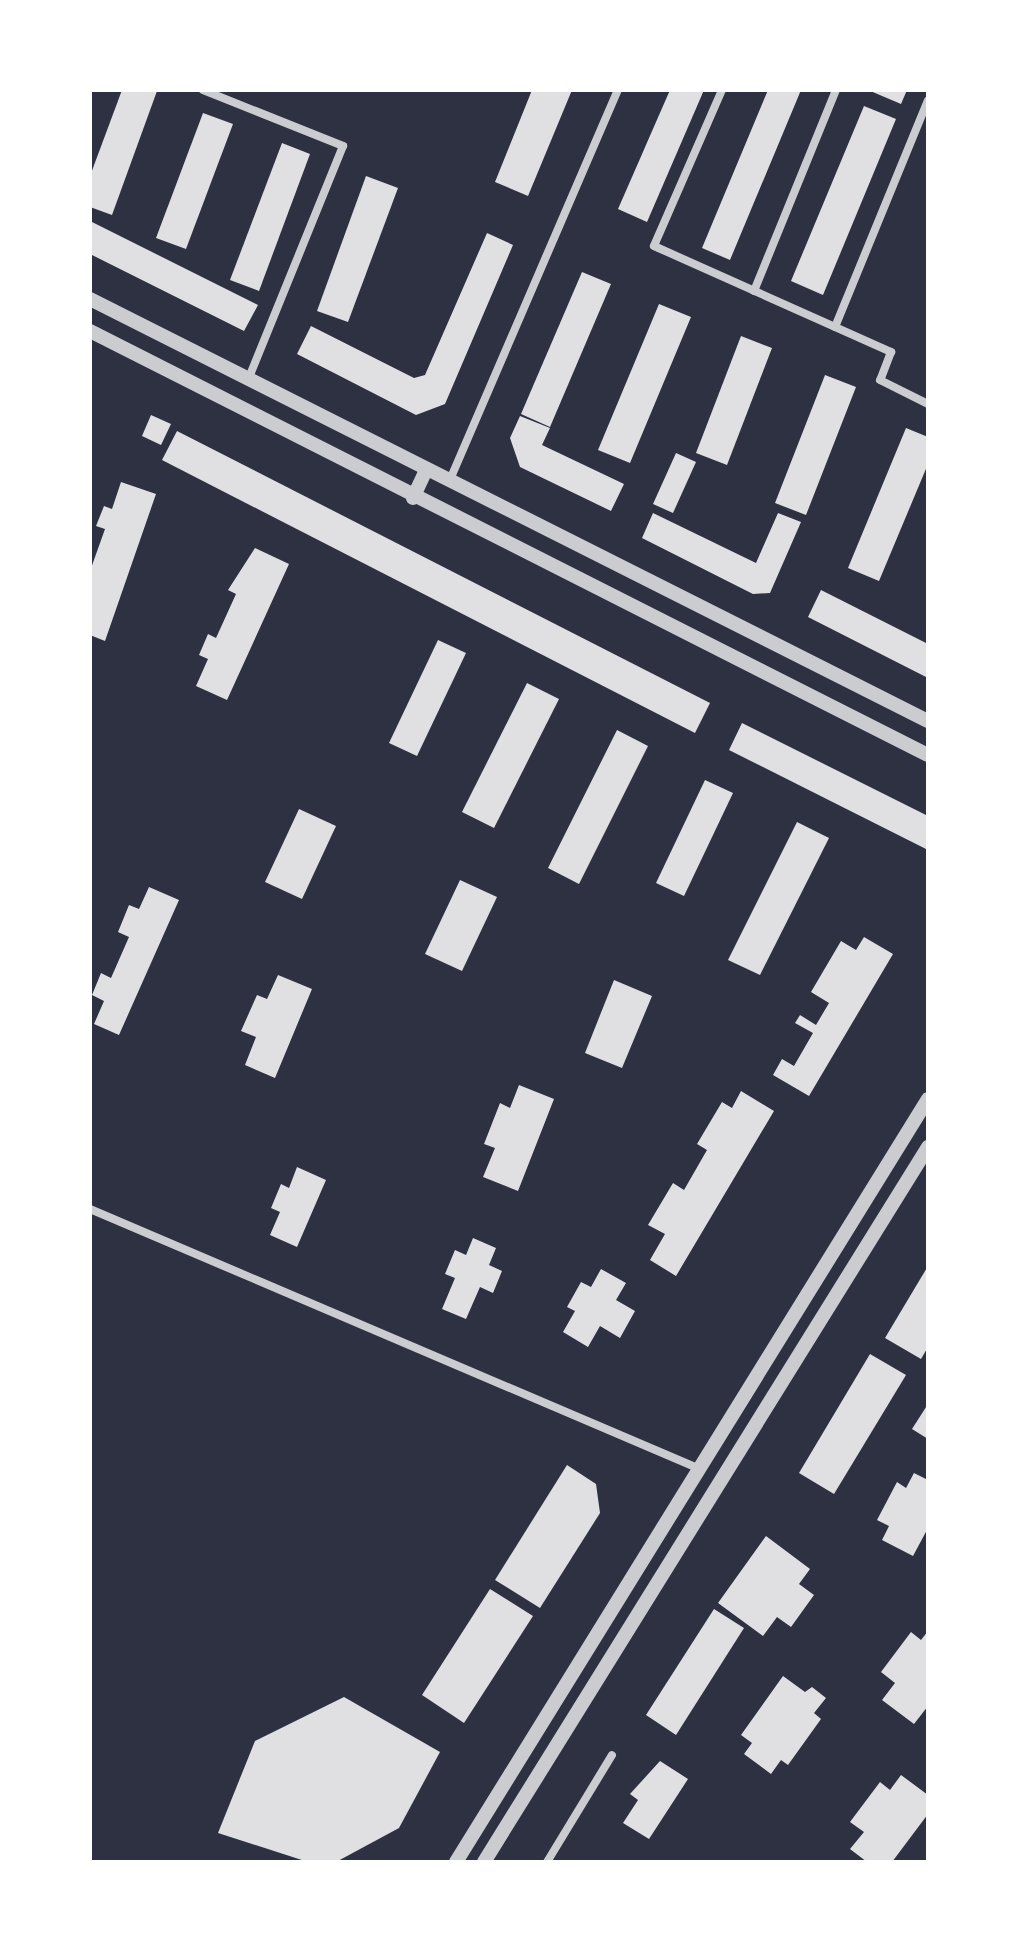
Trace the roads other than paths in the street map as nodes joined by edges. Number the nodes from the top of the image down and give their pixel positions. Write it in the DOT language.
graph roads {
  1 [pos="203,90"];
  2 [pos="618,90"];
  3 [pos="722,90"];
  4 [pos="836,90"];
  5 [pos="928,100"];
  6 [pos="754,291"];
  7 [pos="90,299"];
  8 [pos="835,327"];
  9 [pos="91,335"];
  10 [pos="249,377"];
  11 [pos="928,404"];
  12 [pos="426,470"];
  13 [pos="449,483"];
  14 [pos="413,498"];
  15 [pos="928,721"];
  16 [pos="928,755"];
  17 [pos="928,1099"];
  18 [pos="928,1147"];
  19 [pos="90,1209"];
  20 [pos="700,1470"];
  21 [pos="724,1480"];
  22 [pos="612,1755"];
  23 [pos="456,1862"];
  24 [pos="484,1862"];
  25 [pos="547,1862"];
  1 -- 10 [label="street"];
  2 -- 13 [label="street"];
  3 -- 6 [label="street"];
  4 -- 6 [label="street"];
  5 -- 8 [label="street"];
  6 -- 8 [label="street"];
  7 -- 10 [label="street"];
  8 -- 11 [label="street"];
  9 -- 14 [label="street"];
  10 -- 12 [label="street"];
  12 -- 13 [label="street"];
  12 -- 14 [label="street"];
  13 -- 15 [label="street"];
  14 -- 16 [label="street"];
  17 -- 20 [label="street"];
  18 -- 21 [label="street"];
  19 -- 20 [label="street"];
  20 -- 21 [label="street"];
  20 -- 23 [label="street"];
  21 -- 24 [label="street"];
  22 -- 25 [label="street"];
}
